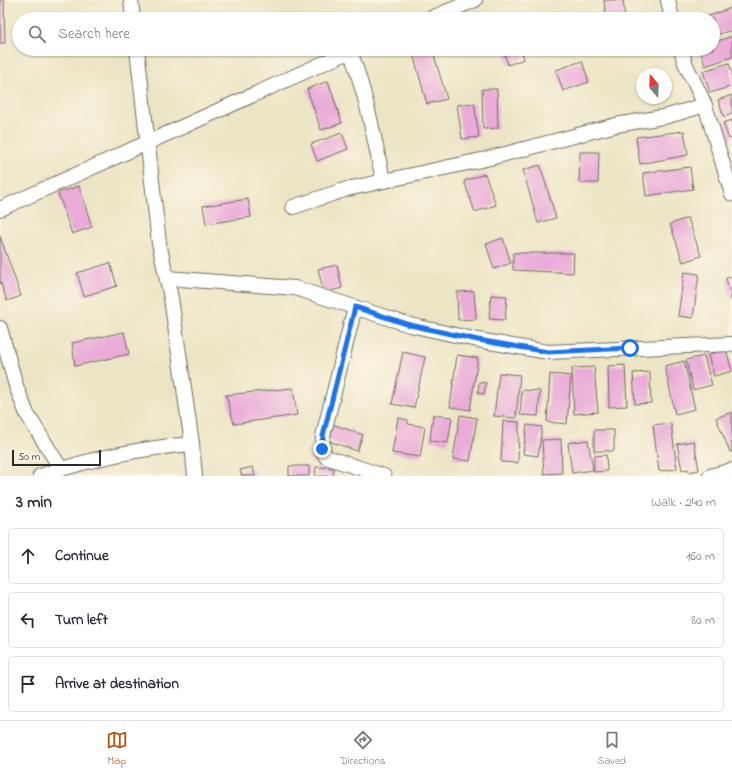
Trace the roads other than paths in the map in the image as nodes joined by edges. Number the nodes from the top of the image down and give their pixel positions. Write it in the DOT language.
graph roads {
  1 [pos="131,0"];
  2 [pos="475,0"];
  3 [pos="668,0"];
  4 [pos="132,12"];
  5 [pos="446,12"];
  6 [pos="671,12"];
  7 [pos="138,56"];
  8 [pos="340,56"];
  9 [pos="355,56"];
  10 [pos="682,56"];
  11 [pos="705,105"];
  12 [pos="147,143"];
  13 [pos="383,180"];
  14 [pos="732,194"];
  15 [pos="293,207"];
  16 [pos="0,209"];
  17 [pos="167,278"];
  18 [pos="355,307"];
  19 [pos="0,328"];
  20 [pos="732,344"];
  21 [pos="192,444"];
  22 [pos="61,469"];
  23 [pos="732,470"];
  24 [pos="40,476"];
  25 [pos="194,476"];
  26 [pos="384,476"];
  27 [pos="710,476"];
  1 -- 4 [label="street"];
  2 -- 5 [label="street"];
  3 -- 6 [label="street"];
  7 -- 12 [label="street"];
  8 -- 12 [label="street"];
  9 -- 13 [label="street"];
  10 -- 11 [label="street"];
  11 -- 13 [label="street"];
  11 -- 14 [label="street"];
  12 -- 16 [label="street"];
  12 -- 17 [label="street"];
  13 -- 15 [label="street"];
  17 -- 18 [label="street"];
  17 -- 21 [label="street"];
  18 -- 20 [label="street"];
  18 -- 26 [label="street"];
  19 -- 22 [label="street"];
  21 -- 22 [label="street"];
  21 -- 25 [label="street"];
  22 -- 24 [label="street"];
  23 -- 27 [label="street"];
}
